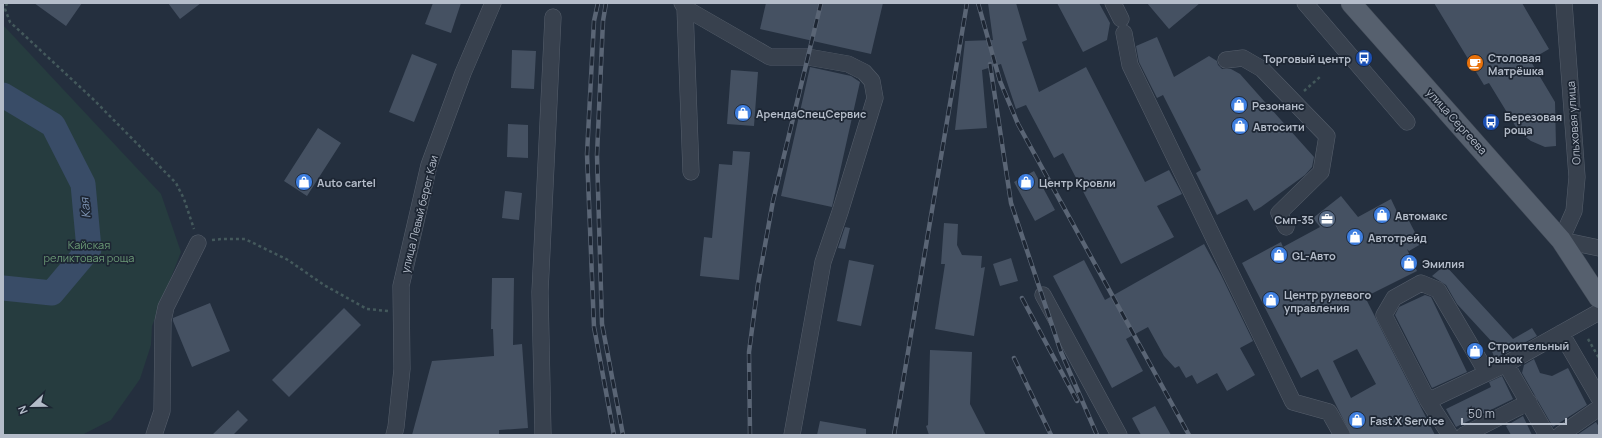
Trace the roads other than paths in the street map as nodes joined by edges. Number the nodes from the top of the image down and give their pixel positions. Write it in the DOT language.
graph roads {
  1 [pos="493,3"];
  2 [pos="1113,3"];
  3 [pos="1305,3"];
  4 [pos="1352,3"];
  5 [pos="1564,3"];
  6 [pos="683,6"];
  7 [pos="553,17"];
  8 [pos="1226,60"];
  9 [pos="1407,122"];
  10 [pos="691,172"];
  11 [pos="1286,227"];
  12 [pos="1561,240"];
  13 [pos="198,243"];
  14 [pos="1599,248"];
  15 [pos="1043,295"];
  16 [pos="1599,298"];
  17 [pos="1599,312"];
  18 [pos="1560,333"];
  19 [pos="1506,364"];
  20 [pos="1487,373"];
  21 [pos="1599,398"];
  22 [pos="1428,401"];
  23 [pos="1529,402"];
  24 [pos="1599,408"];
  25 [pos="154,435"];
  26 [pos="394,435"];
  27 [pos="543,435"];
  28 [pos="792,435"];
  29 [pos="1119,435"];
  30 [pos="1342,435"];
  31 [pos="1450,435"];
  32 [pos="1464,435"];
  33 [pos="1547,435"];
  34 [pos="1560,435"];
  1 -- 26 [label="street, улица Левый берег Каи"];
  2 -- 30 [label="street"];
  3 -- 9 [label="street"];
  4 -- 12 [label="main road, улица Сергеева"];
  5 -- 12 [label="street, Ольховая улица"];
  6 -- 10 [label="street"];
  6 -- 28 [label="street"];
  7 -- 27 [label="street"];
  8 -- 11 [label="street"];
  12 -- 14 [label="street"];
  12 -- 16 [label="main road, улица Сергеева"];
  13 -- 25 [label="street"];
  15 -- 29 [label="street"];
  17 -- 18 [label="street"];
  18 -- 19 [label="street"];
  18 -- 21 [label="street"];
  19 -- 20 [label="street"];
  19 -- 23 [label="street"];
  20 -- 22 [label="street"];
  20 -- 22 [label="street"];
  22 -- 31 [label="street"];
  23 -- 32 [label="street"];
  23 -- 33 [label="street"];
  24 -- 34 [label="street"];
}
